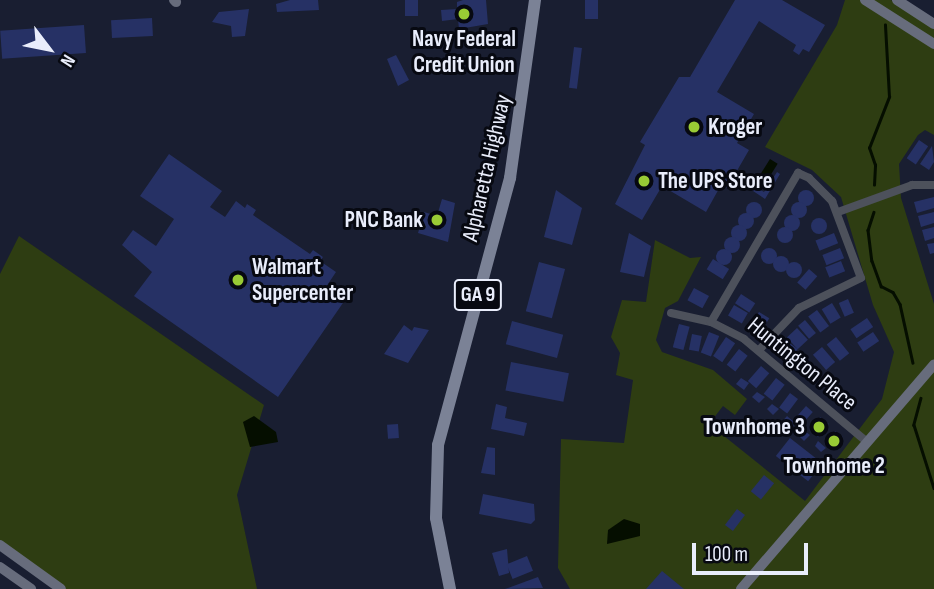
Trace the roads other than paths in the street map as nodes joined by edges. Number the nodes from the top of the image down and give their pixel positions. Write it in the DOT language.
graph roads {
  1 [pos="535,0"];
  2 [pos="865,0"];
  3 [pos="897,0"];
  4 [pos="934,24"];
  5 [pos="934,44"];
  6 [pos="934,186"];
  7 [pos="838,212"];
  8 [pos="671,313"];
  9 [pos="711,322"];
  10 [pos="759,351"];
  11 [pos="934,366"];
  12 [pos="865,440"];
  13 [pos="0,545"];
  14 [pos="0,567"];
  15 [pos="31,589"];
  16 [pos="61,589"];
  17 [pos="450,589"];
  18 [pos="741,589"];
  1 -- 17 [label="main road, Alpharetta Highway / GA 9"];
  2 -- 5 [label="street"];
  3 -- 4 [label="street"];
  6 -- 7 [label="street"];
  7 -- 9 [label="street"];
  7 -- 10 [label="street"];
  8 -- 9 [label="street, Huntington Place"];
  9 -- 10 [label="street, Huntington Place"];
  10 -- 12 [label="street, Huntington Place"];
  11 -- 12 [label="street"];
  12 -- 18 [label="street"];
  13 -- 16 [label="street"];
  14 -- 15 [label="street"];
}
